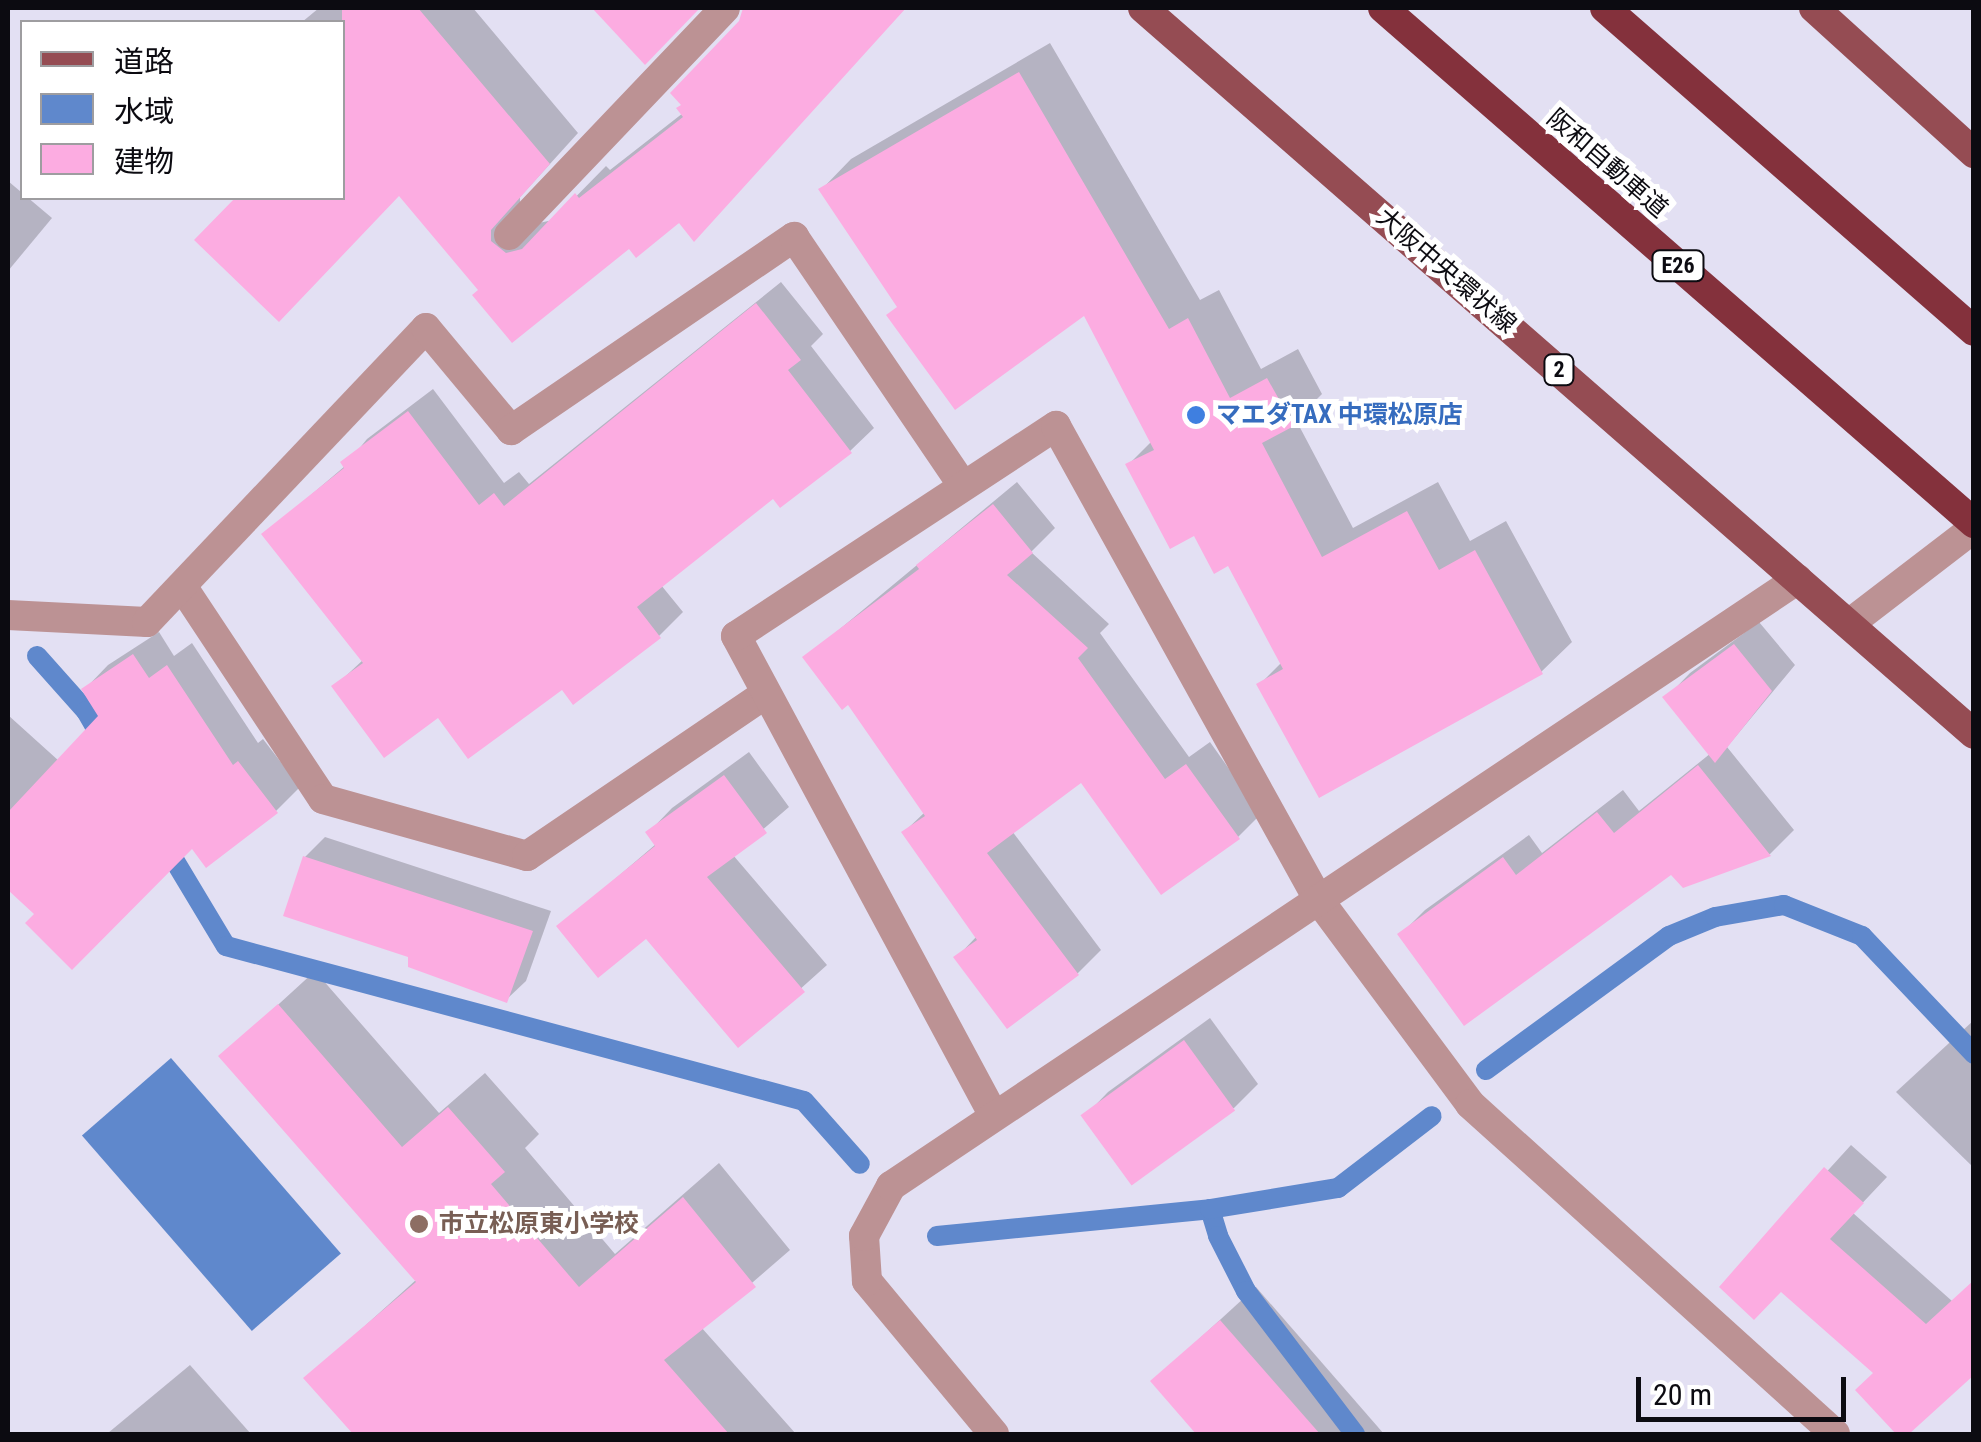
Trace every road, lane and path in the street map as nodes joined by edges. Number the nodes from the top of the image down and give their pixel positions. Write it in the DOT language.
graph roads {
  1 [pos="726,8"];
  2 [pos="1143,8"];
  3 [pos="1383,8"];
  4 [pos="1605,8"];
  5 [pos="1814,8"];
  6 [pos="1974,153"];
  7 [pos="509,235"];
  8 [pos="1974,331"];
  9 [pos="964,486"];
  10 [pos="1974,526"];
  11 [pos="1798,579"];
  12 [pos="182,586"];
  13 [pos="8,615"];
  14 [pos="1849,624"];
  15 [pos="765,694"];
  16 [pos="1974,734"];
  17 [pos="1318,899"];
  18 [pos="994,1116"];
  19 [pos="994,1434"];
  20 [pos="1835,1434"];
  1 -- 7 [label="street"];
  2 -- 11 [label="main road, 大阪中央環状線 / 2"];
  3 -- 10 [label="highway, 阪和自動車道 / E26"];
  4 -- 8 [label="highway"];
  5 -- 6 [label="main road"];
  9 -- 12 [label="street"];
  9 -- 15 [label="street"];
  9 -- 17 [label="street"];
  10 -- 14 [label="street"];
  11 -- 14 [label="main road, 大阪中央環状線 / 2"];
  11 -- 17 [label="street"];
  12 -- 13 [label="street"];
  12 -- 15 [label="street"];
  14 -- 16 [label="main road, 大阪中央環状線 / 2"];
  15 -- 18 [label="street"];
  17 -- 18 [label="street"];
  17 -- 20 [label="street"];
  18 -- 19 [label="street"];
}
